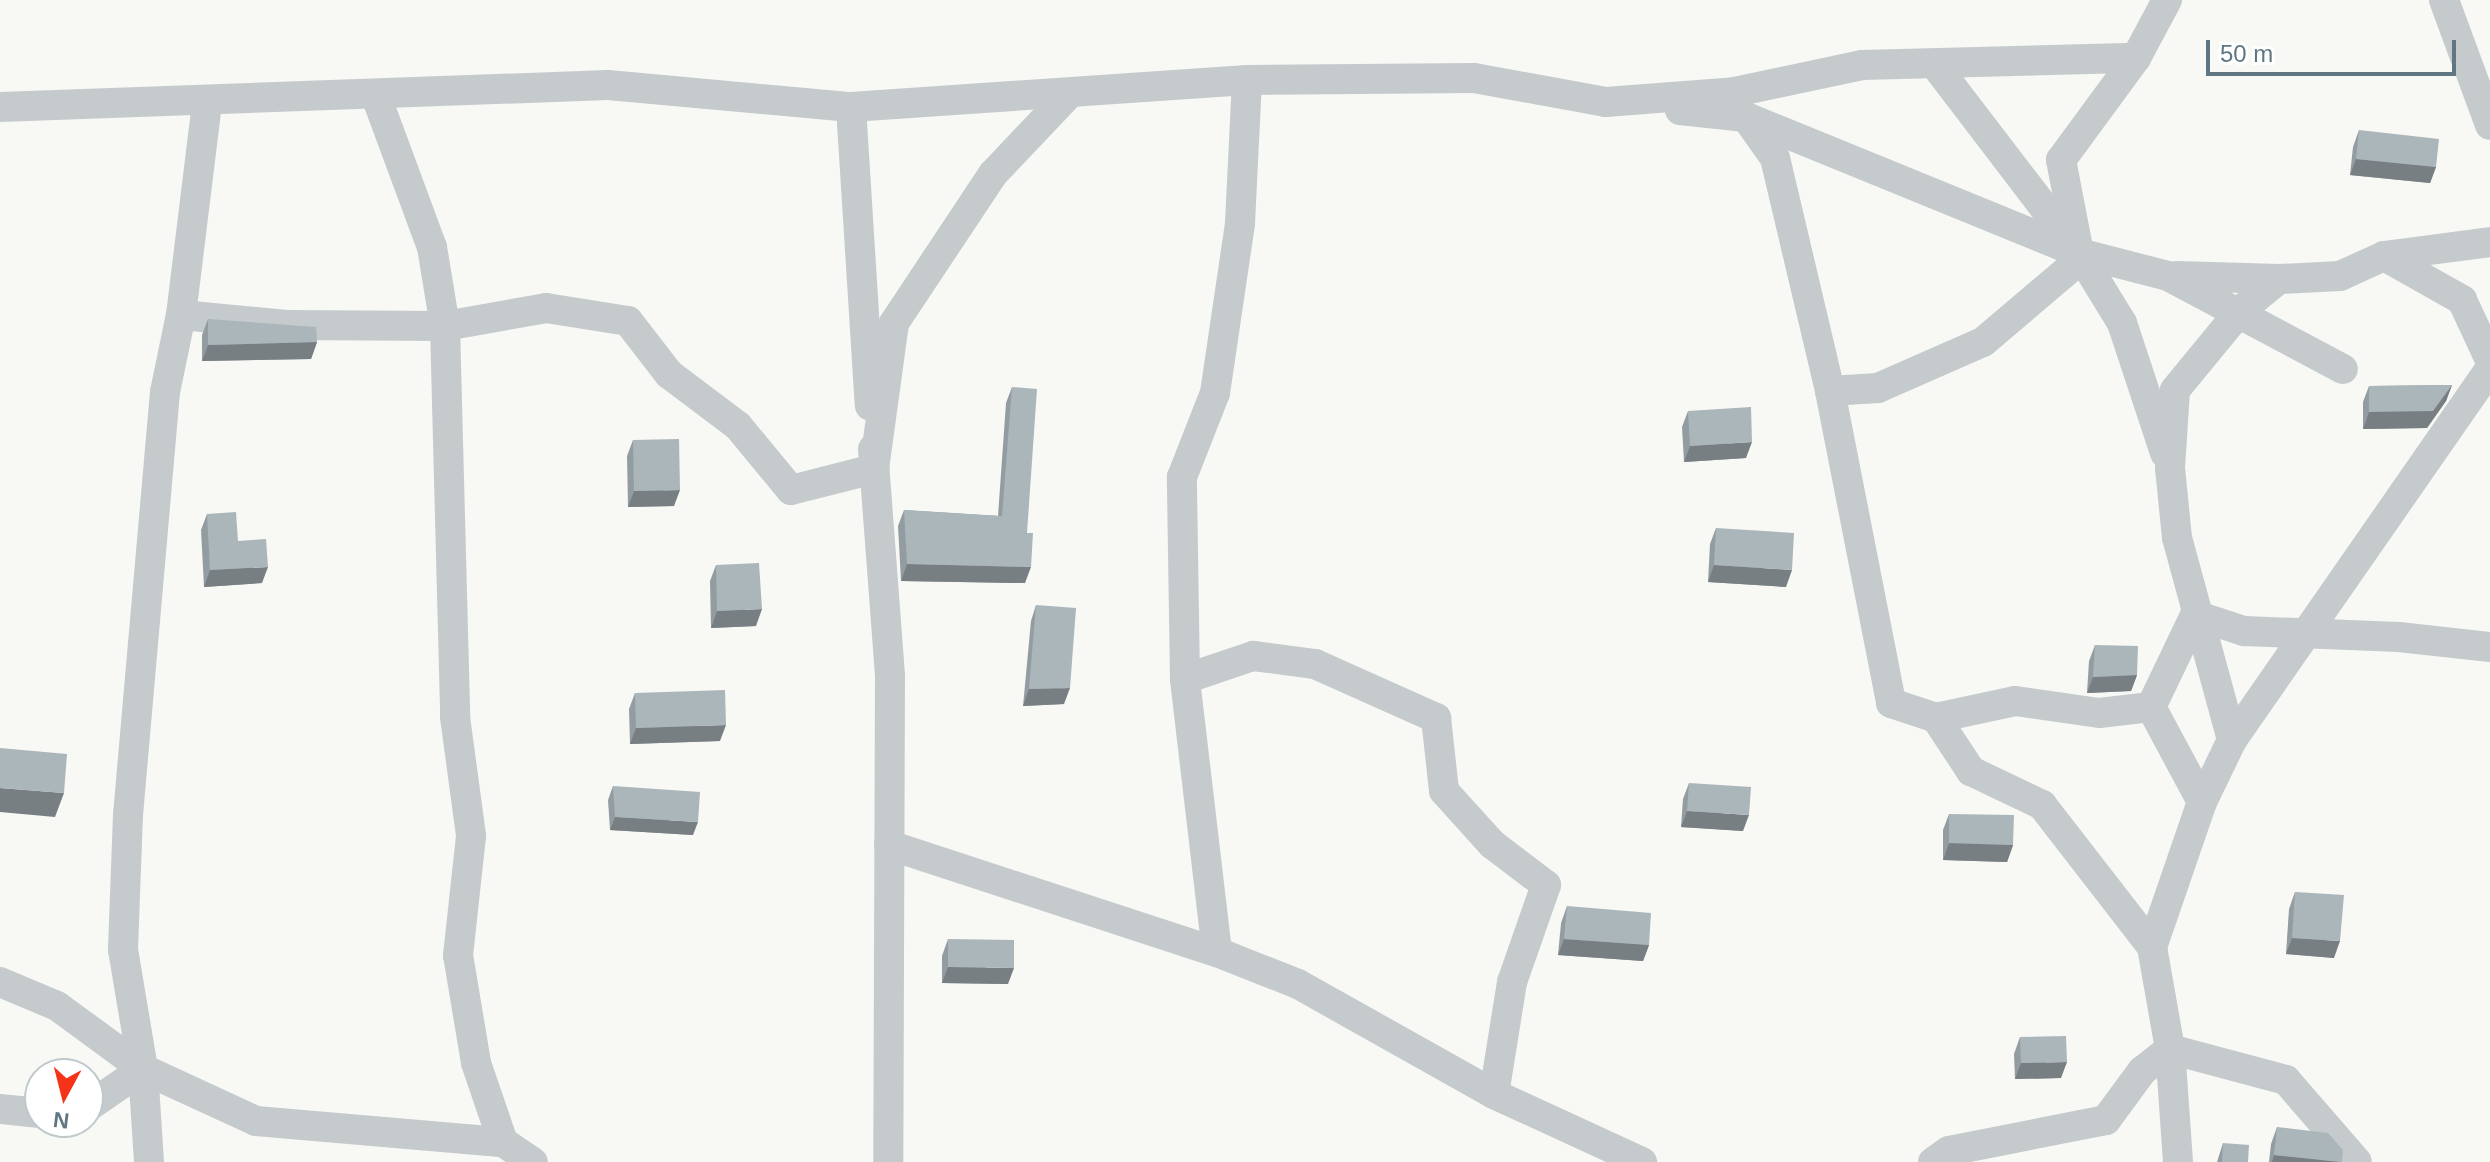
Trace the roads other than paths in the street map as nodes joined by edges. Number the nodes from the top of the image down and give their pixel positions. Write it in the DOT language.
graph roads {
  1 [pos="2167,0"];
  2 [pos="2444,0"];
  3 [pos="2136,58"];
  4 [pos="1936,66"];
  5 [pos="1247,80"];
  6 [pos="1068,95"];
  7 [pos="376,96"];
  8 [pos="1606,102"];
  9 [pos="207,103"];
  10 [pos="0,107"];
  11 [pos="851,107"];
  12 [pos="1746,117"];
  13 [pos="2490,125"];
  14 [pos="2490,242"];
  15 [pos="2080,256"];
  16 [pos="2384,256"];
  17 [pos="2168,276"];
  18 [pos="2279,279"];
  19 [pos="2240,311"];
  20 [pos="181,315"];
  21 [pos="445,326"];
  22 [pos="2490,360"];
  23 [pos="2343,369"];
  24 [pos="2490,369"];
  25 [pos="1830,391"];
  26 [pos="2170,468"];
  27 [pos="874,469"];
  28 [pos="2195,615"];
  29 [pos="2311,633"];
  30 [pos="2490,647"];
  31 [pos="1185,679"];
  32 [pos="2151,707"];
  33 [pos="1936,718"];
  34 [pos="2232,740"];
  35 [pos="2202,802"];
  36 [pos="889,845"];
  37 [pos="2152,947"];
  38 [pos="1217,952"];
  39 [pos="0,982"];
  40 [pos="2170,1049"];
  41 [pos="143,1069"];
  42 [pos="1494,1094"];
  43 [pos="104,1096"];
  44 [pos="0,1109"];
  45 [pos="24,1111"];
  46 [pos="503,1142"];
  47 [pos="149,1162"];
  48 [pos="533,1162"];
  49 [pos="888,1162"];
  50 [pos="1642,1162"];
  51 [pos="1933,1162"];
  52 [pos="2178,1162"];
  53 [pos="2357,1162"];
  1 -- 3 [label="street"];
  2 -- 13 [label="street"];
  3 -- 4 [label="street"];
  3 -- 15 [label="street"];
  4 -- 8 [label="street"];
  4 -- 15 [label="street"];
  5 -- 6 [label="street"];
  5 -- 8 [label="street"];
  5 -- 31 [label="street"];
  6 -- 11 [label="street"];
  6 -- 27 [label="street"];
  7 -- 9 [label="street"];
  7 -- 11 [label="street"];
  7 -- 21 [label="street"];
  8 -- 12 [label="street"];
  9 -- 10 [label="street"];
  9 -- 20 [label="street"];
  11 -- 27 [label="street"];
  12 -- 15 [label="street"];
  12 -- 25 [label="street"];
  14 -- 16 [label="street"];
  15 -- 17 [label="street"];
  15 -- 25 [label="street"];
  15 -- 26 [label="street"];
  16 -- 18 [label="street"];
  16 -- 22 [label="street"];
  17 -- 18 [label="street"];
  17 -- 19 [label="street"];
  18 -- 19 [label="street"];
  19 -- 23 [label="street"];
  19 -- 26 [label="street"];
  20 -- 21 [label="street"];
  20 -- 41 [label="street"];
  21 -- 27 [label="street"];
  21 -- 46 [label="street"];
  24 -- 29 [label="street"];
  25 -- 33 [label="street"];
  26 -- 28 [label="street"];
  27 -- 36 [label="street"];
  28 -- 29 [label="street"];
  28 -- 32 [label="street"];
  28 -- 34 [label="street"];
  29 -- 30 [label="street"];
  29 -- 34 [label="street"];
  31 -- 38 [label="street"];
  31 -- 42 [label="street"];
  32 -- 33 [label="street"];
  32 -- 35 [label="street"];
  33 -- 37 [label="street"];
  34 -- 35 [label="street"];
  35 -- 37 [label="street"];
  36 -- 38 [label="street"];
  36 -- 49 [label="street"];
  37 -- 40 [label="street"];
  38 -- 42 [label="street"];
  39 -- 41 [label="street"];
  40 -- 51 [label="street"];
  40 -- 52 [label="street"];
  40 -- 53 [label="street"];
  41 -- 43 [label="street"];
  41 -- 46 [label="street"];
  41 -- 47 [label="street"];
  42 -- 50 [label="street"];
  44 -- 45 [label="street"];
  46 -- 48 [label="street"];
}
